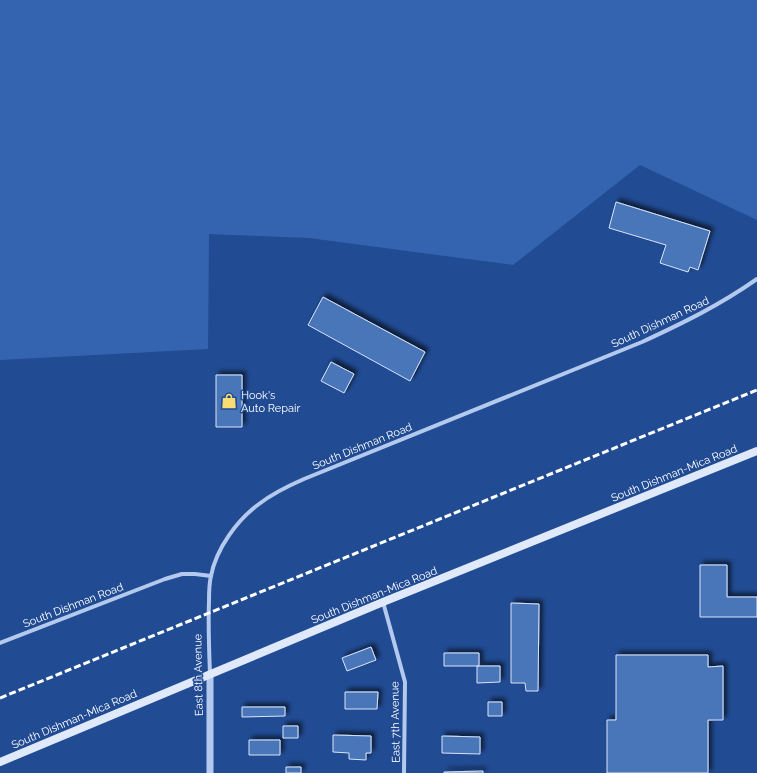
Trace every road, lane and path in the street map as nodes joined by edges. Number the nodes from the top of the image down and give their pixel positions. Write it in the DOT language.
graph roads {
  1 [pos="757,279"];
  2 [pos="757,451"];
  3 [pos="211,576"];
  4 [pos="383,602"];
  5 [pos="0,643"];
  6 [pos="210,674"];
  7 [pos="0,762"];
  8 [pos="210,773"];
  9 [pos="404,773"];
  1 -- 3 [label="street, South Dishman Road"];
  2 -- 4 [label="main road, South Dishman-Mica Road"];
  3 -- 5 [label="street, South Dishman Road"];
  3 -- 6 [label="street, East 8th Avenue"];
  4 -- 6 [label="main road, South Dishman-Mica Road"];
  4 -- 9 [label="street, East 7th Avenue"];
  6 -- 7 [label="main road, South Dishman-Mica Road"];
  6 -- 8 [label="street, East 8th Avenue"];
}
